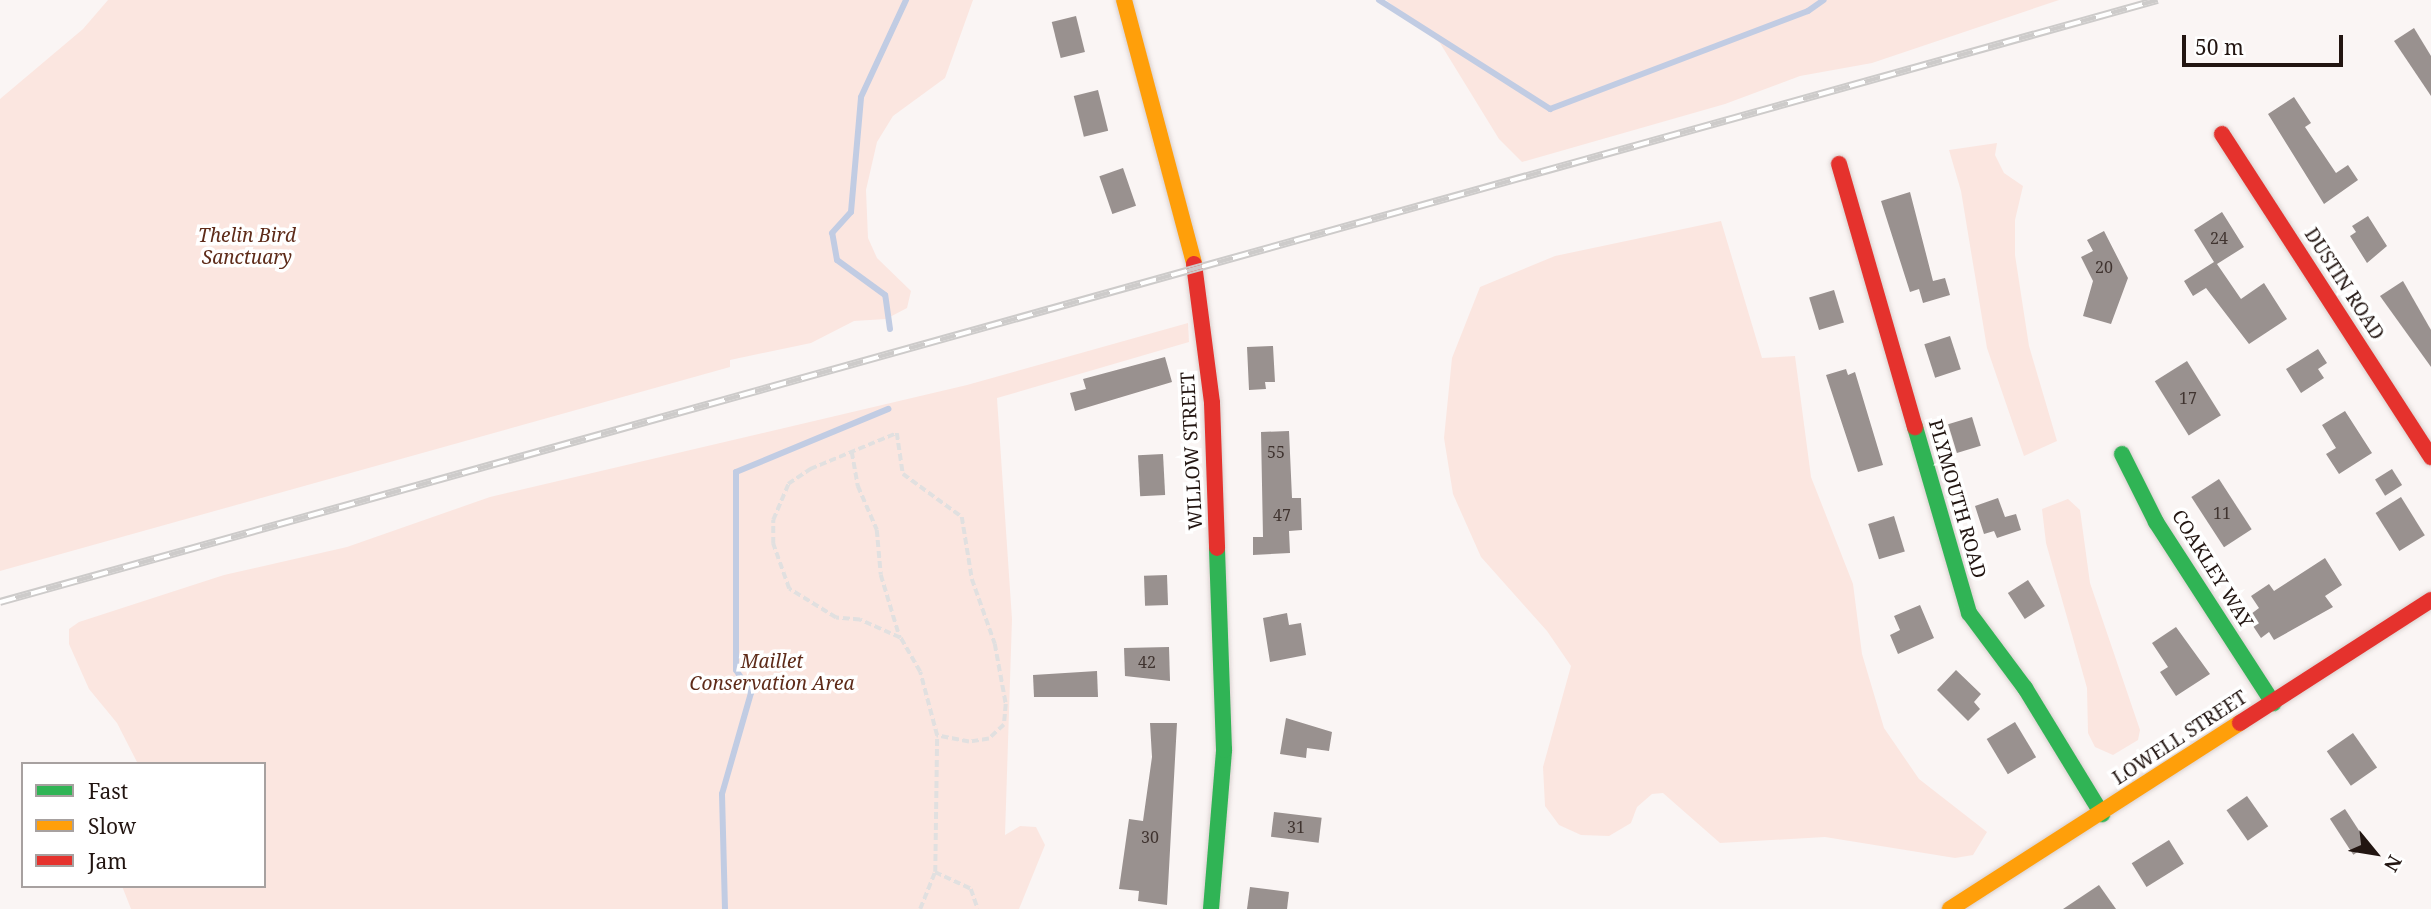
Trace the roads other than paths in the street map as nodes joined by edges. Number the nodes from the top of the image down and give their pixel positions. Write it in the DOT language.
graph roads {
  1 [pos="1124,0"];
  2 [pos="2222,134"];
  3 [pos="1839,164"];
  4 [pos="2122,454"];
  5 [pos="2431,457"];
  6 [pos="2431,600"];
  7 [pos="2273,703"];
  8 [pos="2102,814"];
  9 [pos="1211,909"];
  10 [pos="1950,909"];
  1 -- 9 [label="main road, WILLOW STREET"];
  2 -- 5 [label="main road, DUSTIN ROAD"];
  3 -- 8 [label="main road, PLYMOUTH ROAD"];
  4 -- 7 [label="main road, COAKLEY WAY"];
  6 -- 7 [label="main road, LOWELL STREET"];
  7 -- 8 [label="main road, LOWELL STREET"];
  8 -- 10 [label="main road, LOWELL STREET"];
}
